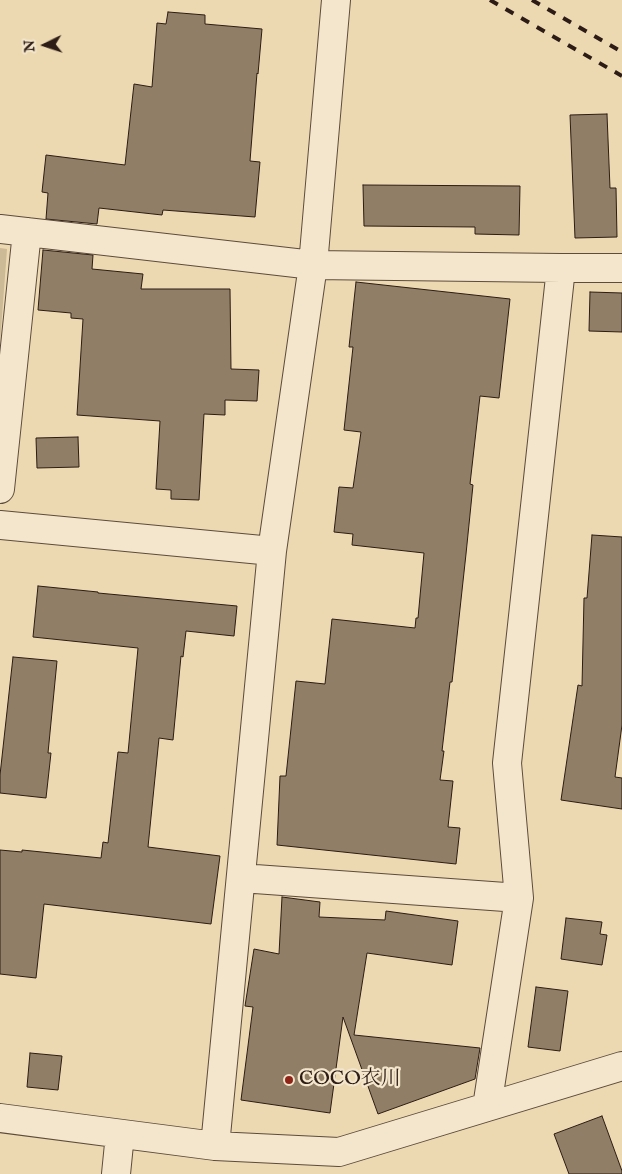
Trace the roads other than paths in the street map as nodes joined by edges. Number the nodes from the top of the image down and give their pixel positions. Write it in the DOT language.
graph roads {
  1 [pos="336,0"];
  2 [pos="0,229"];
  3 [pos="27,232"];
  4 [pos="312,265"];
  5 [pos="561,268"];
  6 [pos="622,268"];
  7 [pos="0,490"];
  8 [pos="0,525"];
  9 [pos="272,551"];
  10 [pos="241,878"];
  11 [pos="519,898"];
  12 [pos="622,1066"];
  13 [pos="488,1107"];
  14 [pos="0,1118"];
  15 [pos="120,1134"];
  16 [pos="215,1146"];
  17 [pos="116,1174"];
  1 -- 4 [label="street"];
  2 -- 3 [label="street"];
  3 -- 4 [label="street"];
  3 -- 7 [label="street"];
  4 -- 5 [label="street"];
  4 -- 9 [label="street"];
  5 -- 6 [label="street"];
  5 -- 11 [label="street"];
  8 -- 9 [label="street"];
  9 -- 10 [label="street"];
  10 -- 11 [label="street"];
  10 -- 16 [label="street"];
  11 -- 13 [label="street"];
  12 -- 13 [label="street"];
  13 -- 16 [label="street"];
  14 -- 15 [label="street"];
  15 -- 16 [label="street"];
  15 -- 17 [label="street"];
}
